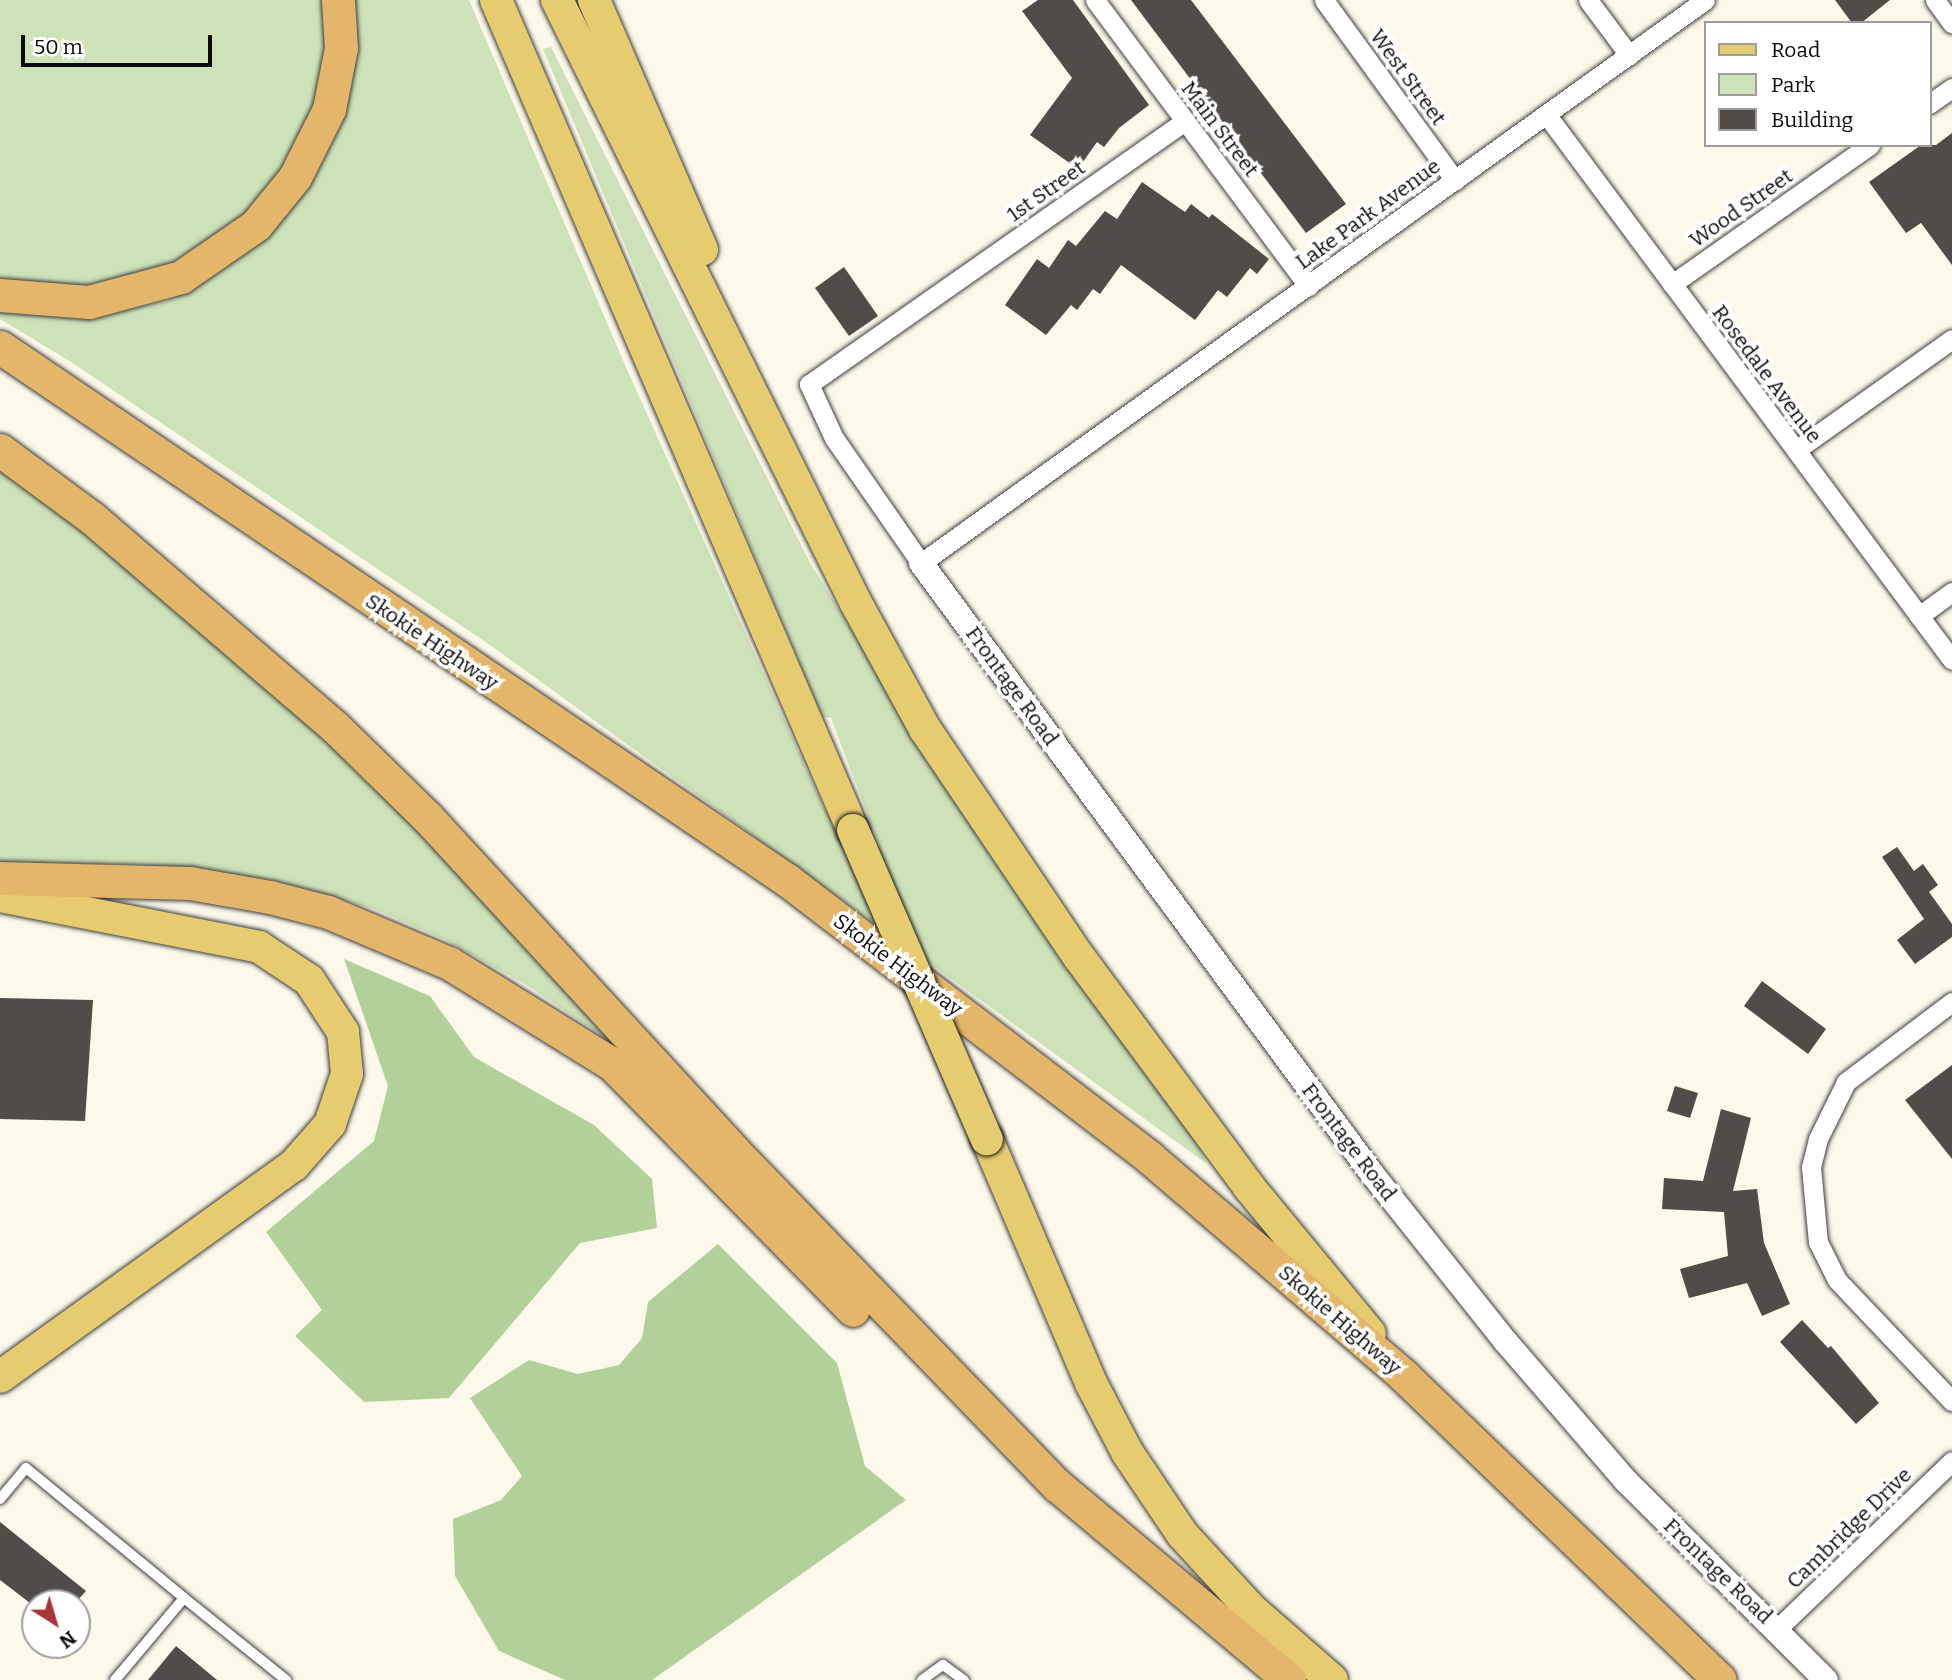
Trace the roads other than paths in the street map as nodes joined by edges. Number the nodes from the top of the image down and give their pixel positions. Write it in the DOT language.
graph roads {
  1 [pos="338,0"];
  2 [pos="496,0"];
  3 [pos="556,0"];
  4 [pos="594,0"];
  5 [pos="1095,0"];
  6 [pos="1324,0"];
  7 [pos="1588,0"];
  8 [pos="1705,0"];
  9 [pos="1935,0"];
  10 [pos="1952,23"];
  11 [pos="1629,55"];
  12 [pos="1952,88"];
  13 [pos="1931,103"];
  14 [pos="1546,114"];
  15 [pos="1185,121"];
  16 [pos="1867,147"];
  17 [pos="1455,180"];
  18 [pos="1672,284"];
  19 [pos="1308,286"];
  20 [pos="0,295"];
  21 [pos="1952,339"];
  22 [pos="0,347"];
  23 [pos="729,350"];
  24 [pos="0,450"];
  25 [pos="1796,450"];
  26 [pos="921,563"];
  27 [pos="1952,592"];
  28 [pos="1919,616"];
  29 [pos="1952,660"];
  30 [pos="0,878"];
  31 [pos="0,896"];
  32 [pos="1952,1002"];
  33 [pos="1405,1376"];
  34 [pos="0,1377"];
  35 [pos="1952,1401"];
  36 [pos="1952,1461"];
  37 [pos="1058,1486"];
  38 [pos="0,1499"];
  39 [pos="184,1598"];
  40 [pos="1778,1629"];
  41 [pos="115,1680"];
  42 [pos="286,1680"];
  43 [pos="922,1680"];
  44 [pos="964,1680"];
  45 [pos="1289,1680"];
  46 [pos="1332,1680"];
  47 [pos="1720,1680"];
  48 [pos="1826,1680"];
  1 -- 20 [label="highway"];
  2 -- 46 [label="main road, bridge"];
  3 -- 23 [label="main road"];
  4 -- 23 [label="main road"];
  5 -- 15 [label="street, Main Street"];
  6 -- 17 [label="street, West Street"];
  7 -- 11 [label="street"];
  8 -- 11 [label="street, Lake Park Avenue"];
  9 -- 10 [label="street"];
  11 -- 14 [label="street, Lake Park Avenue"];
  12 -- 13 [label="street"];
  14 -- 17 [label="street, Lake Park Avenue"];
  14 -- 18 [label="street, Rosedale Avenue"];
  15 -- 19 [label="street, Main Street"];
  15 -- 26 [label="street, 1st Street"];
  16 -- 18 [label="street, Wood Street"];
  17 -- 19 [label="street, Lake Park Avenue"];
  18 -- 25 [label="street, Rosedale Avenue"];
  19 -- 26 [label="street, Lake Park Avenue"];
  21 -- 25 [label="street"];
  22 -- 33 [label="highway, Skokie Highway"];
  23 -- 33 [label="main road"];
  24 -- 37 [label="highway"];
  25 -- 28 [label="street, Rosedale Avenue"];
  26 -- 40 [label="street, Frontage Road"];
  27 -- 28 [label="street"];
  28 -- 29 [label="street, Rosedale Avenue"];
  30 -- 37 [label="highway"];
  31 -- 34 [label="main road"];
  32 -- 35 [label="street"];
  33 -- 47 [label="highway, Skokie Highway"];
  36 -- 40 [label="street, Cambridge Drive"];
  37 -- 45 [label="highway"];
  38 -- 39 [label="lane"];
  39 -- 41 [label="lane"];
  39 -- 42 [label="lane"];
  40 -- 48 [label="street, Frontage Road"];
  43 -- 44 [label="lane"];
}
